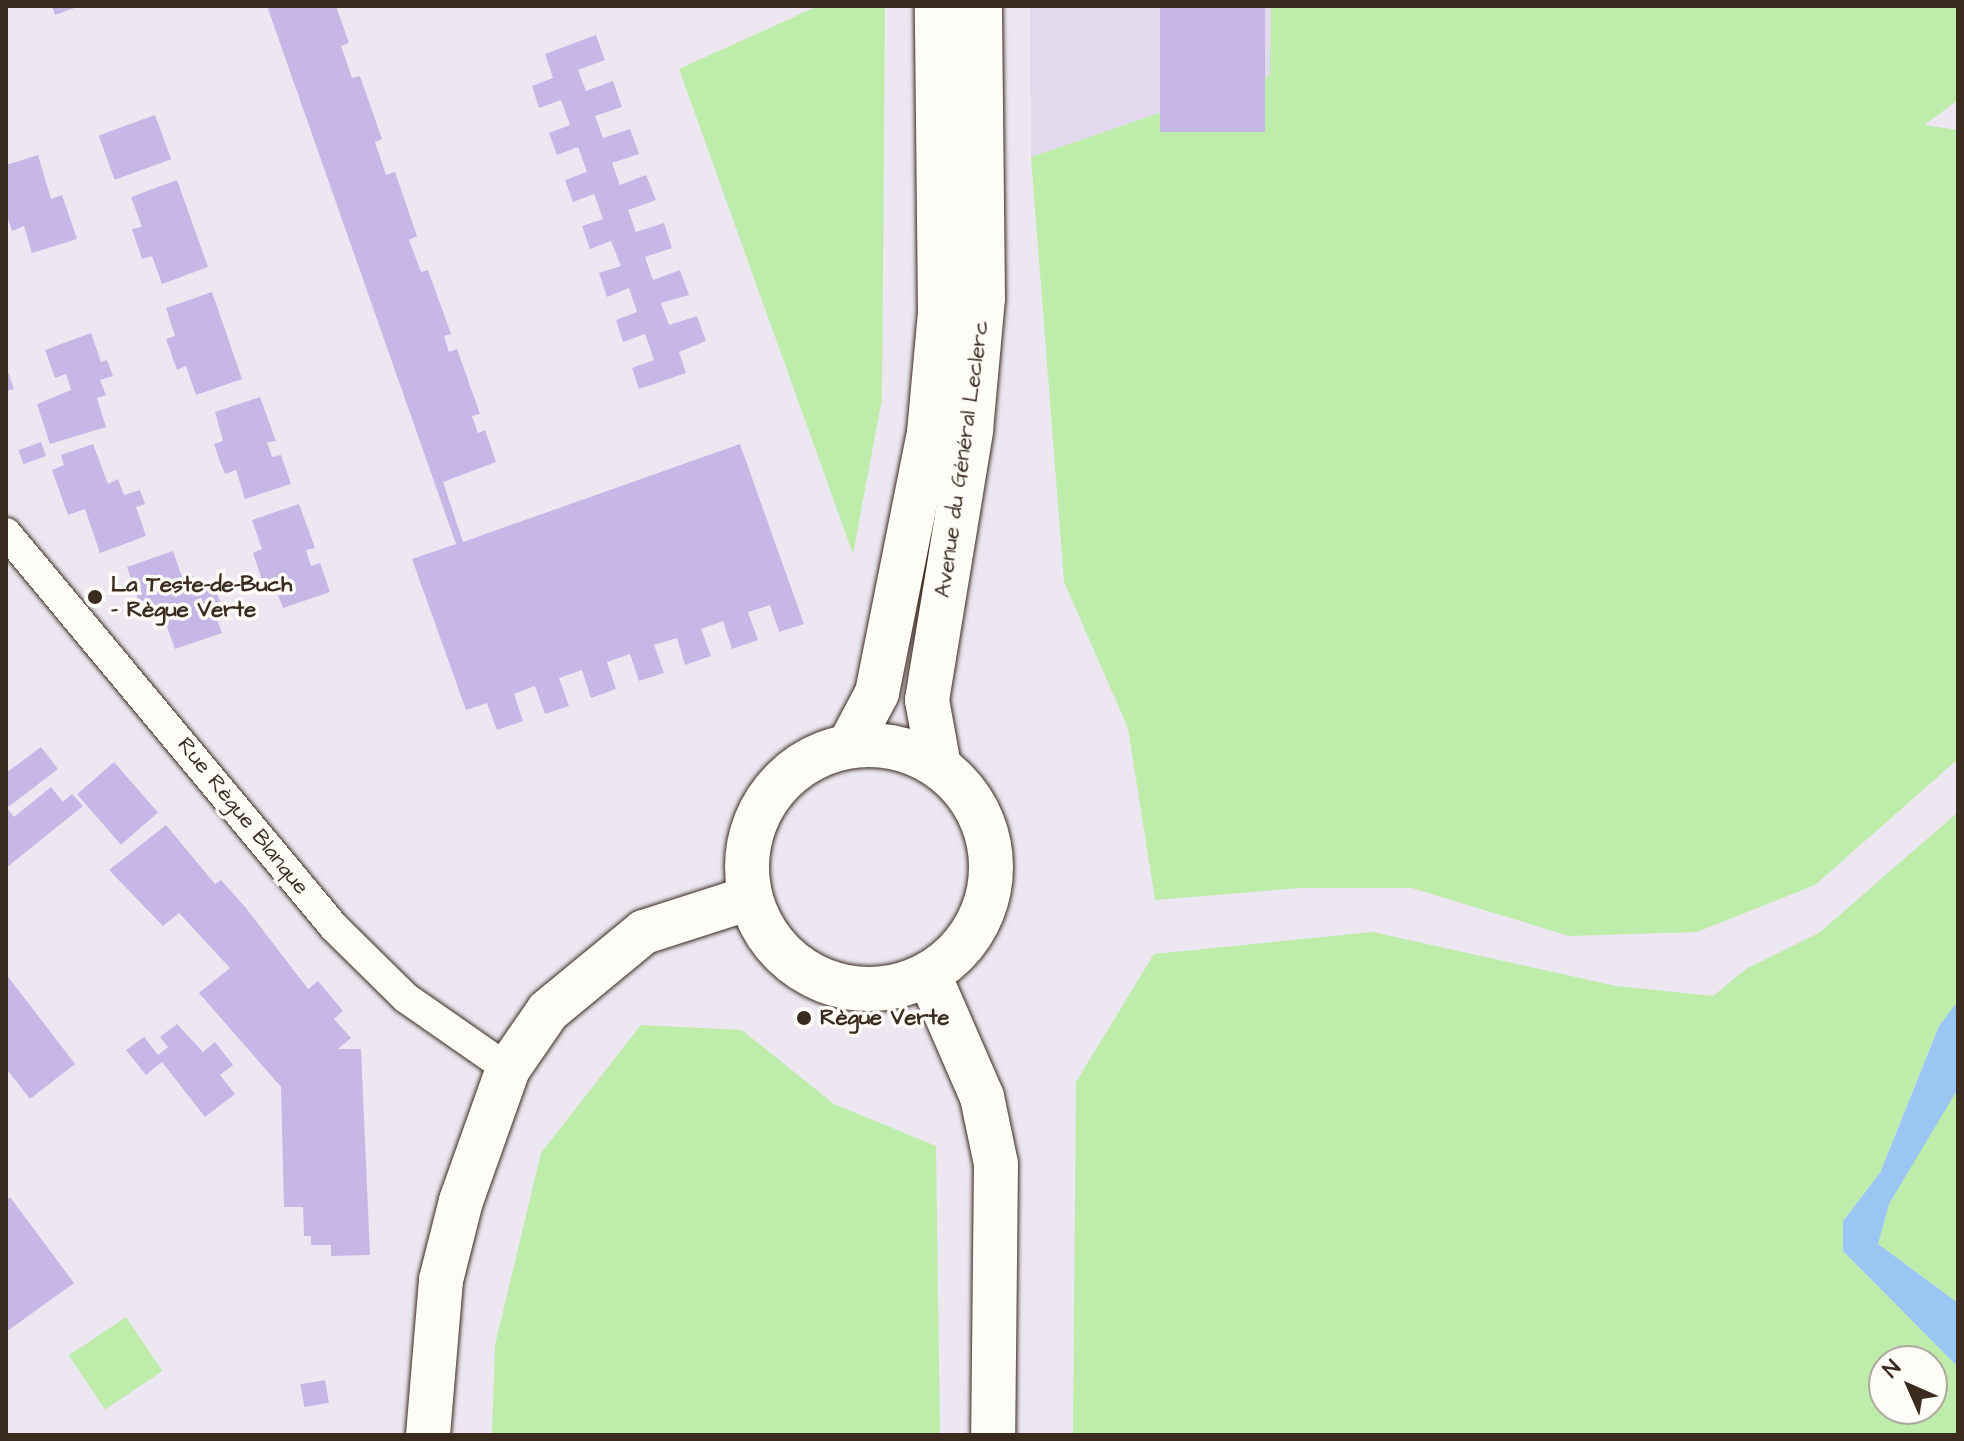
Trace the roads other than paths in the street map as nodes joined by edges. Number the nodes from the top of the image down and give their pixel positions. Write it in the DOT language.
graph roads {
  1 [pos="937,6"];
  2 [pos="980,6"];
  3 [pos="6,533"];
  4 [pos="849,746"];
  5 [pos="939,766"];
  6 [pos="750,898"];
  7 [pos="929,975"];
  8 [pos="508,1069"];
  9 [pos="428,1435"];
  10 [pos="993,1435"];
  1 -- 4 [label="main road, Avenue du Général Leclerc"];
  2 -- 5 [label="main road, Avenue du Général Leclerc"];
  3 -- 8 [label="street, Rue Règue Blanque"];
  4 -- 5 [label="main road"];
  4 -- 6 [label="main road"];
  5 -- 7 [label="main road"];
  6 -- 7 [label="main road"];
  6 -- 8 [label="main road"];
  7 -- 10 [label="main road"];
  8 -- 9 [label="main road"];
}
